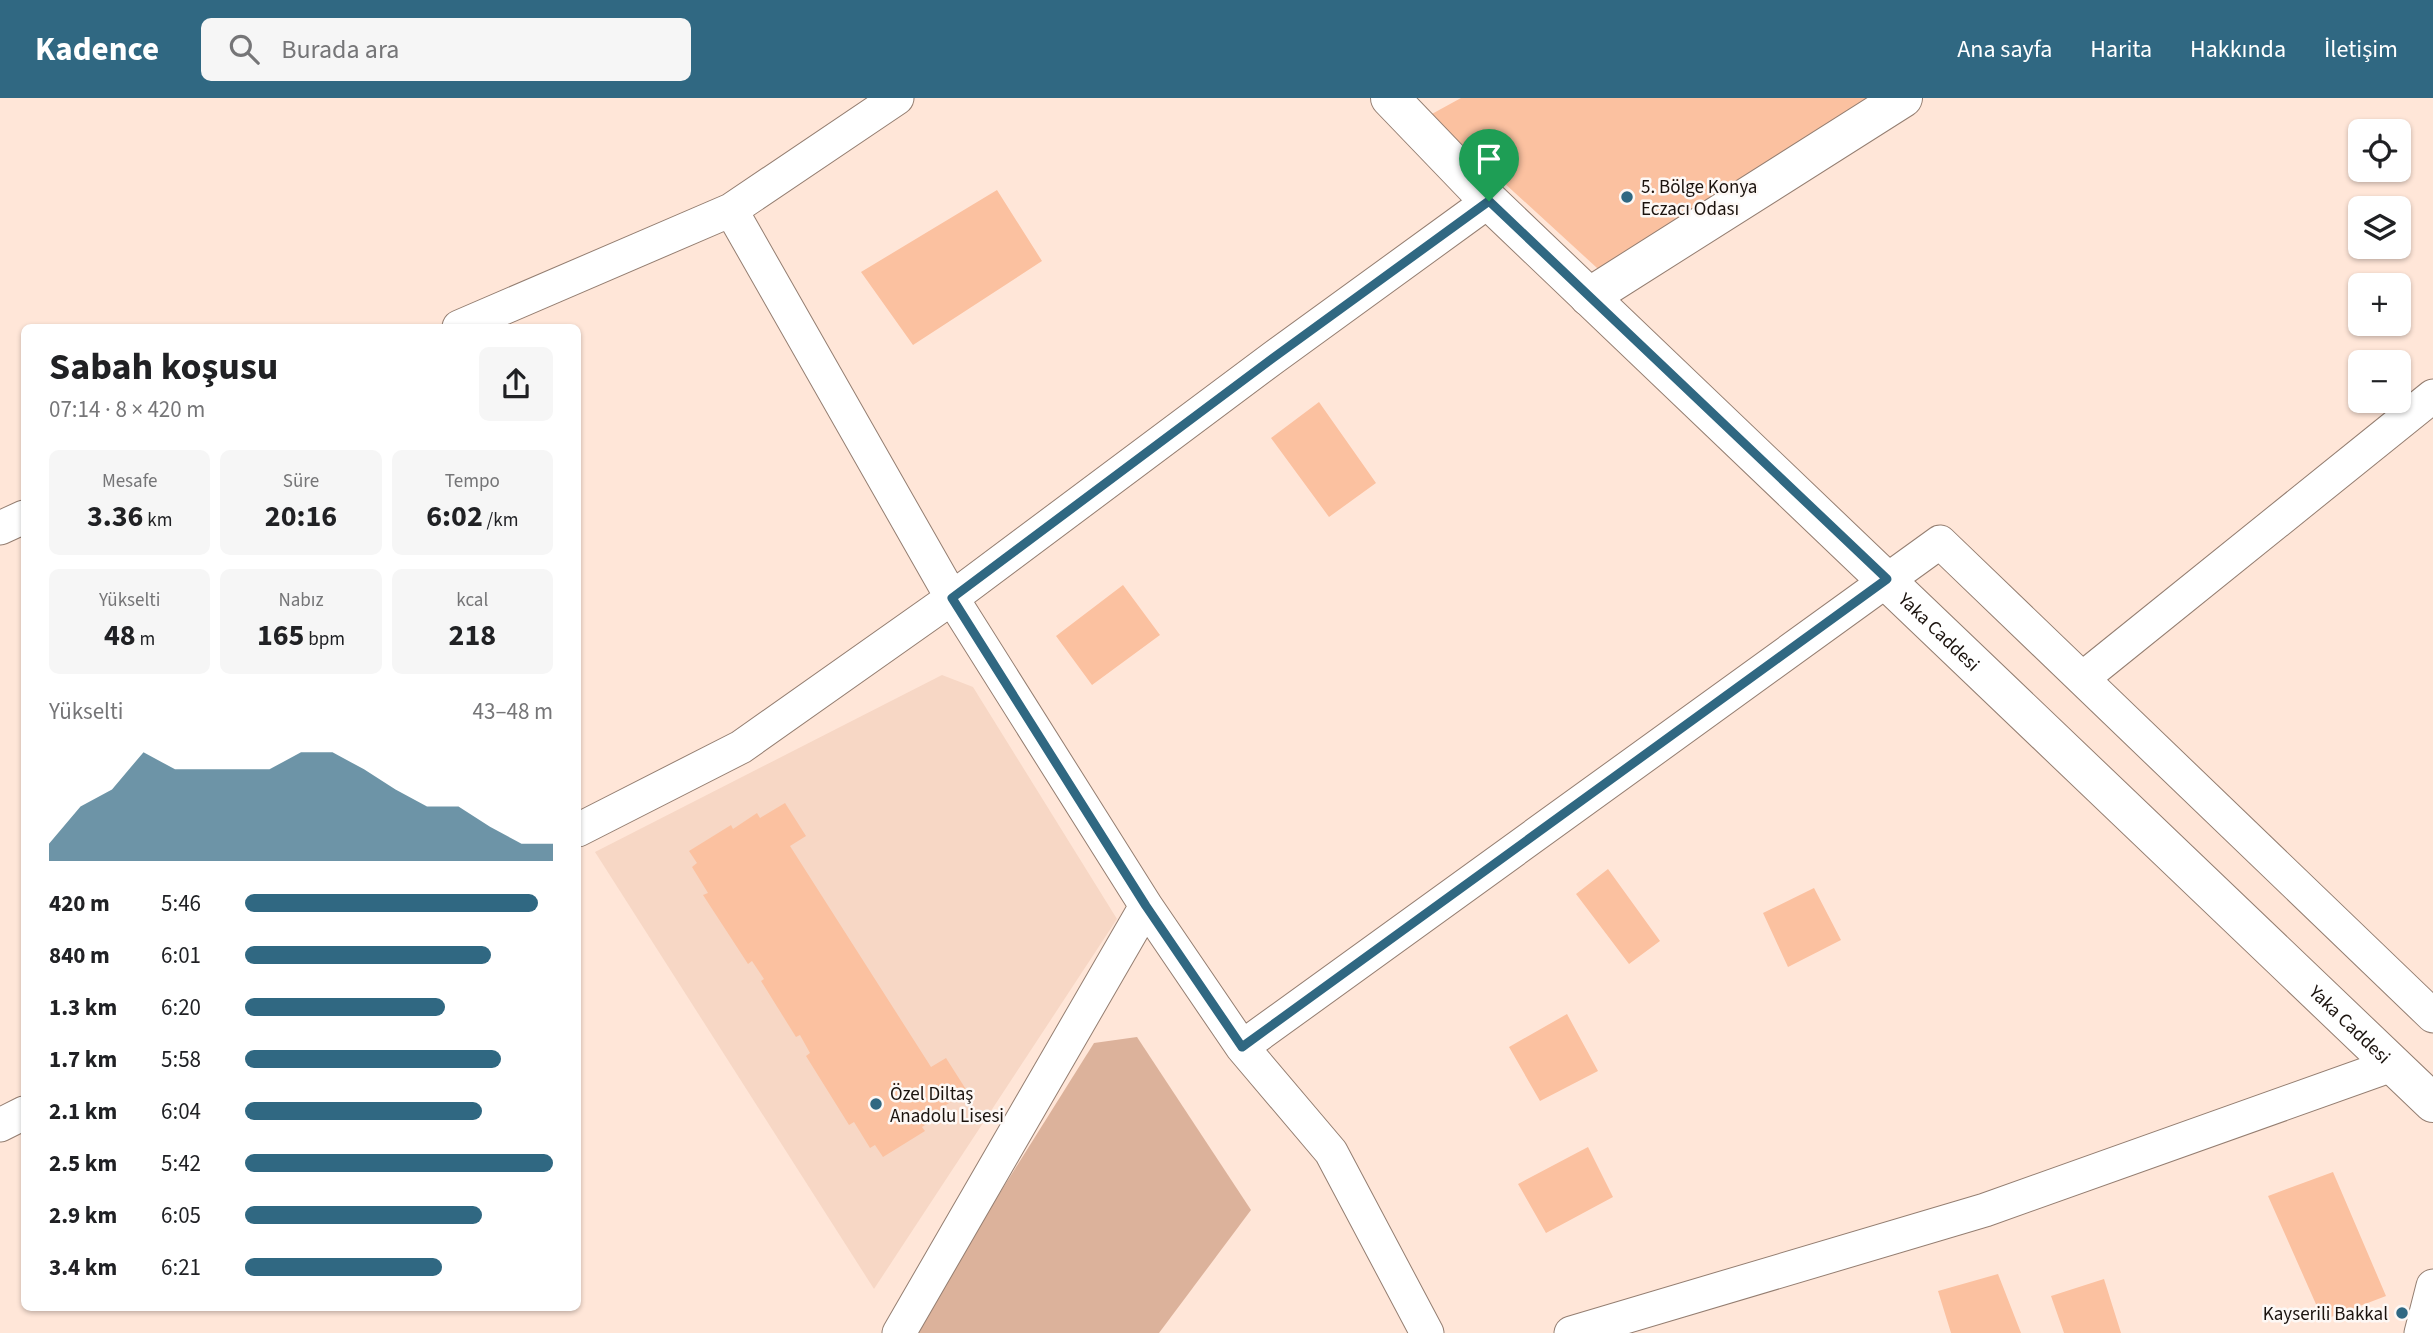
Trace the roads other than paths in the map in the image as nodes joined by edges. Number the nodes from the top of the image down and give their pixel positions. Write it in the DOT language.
graph roads {
  1 [pos="897,98"];
  2 [pos="1390,98"];
  3 [pos="1903,98"];
  4 [pos="1489,201"];
  5 [pos="731,211"];
  6 [pos="1589,297"];
  7 [pos="466,324"];
  8 [pos="2433,396"];
  9 [pos="21,518"];
  10 [pos="0,527"];
  11 [pos="1887,579"];
  12 [pos="952,598"];
  13 [pos="2083,678"];
  14 [pos="581,828"];
  15 [pos="1146,906"];
  16 [pos="2433,1016"];
  17 [pos="1242,1047"];
  18 [pos="2392,1065"];
  19 [pos="2431,1108"];
  20 [pos="21,1114"];
  21 [pos="0,1125"];
  22 [pos="2433,1286"];
  23 [pos="899,1333"];
  24 [pos="1427,1333"];
  25 [pos="1571,1333"];
  26 [pos="2421,1333"];
  1 -- 5 [label="street"];
  2 -- 4 [label="street, Yaka Caddesi"];
  3 -- 6 [label="street"];
  4 -- 6 [label="street, Yaka Caddesi"];
  4 -- 12 [label="street"];
  5 -- 7 [label="street"];
  5 -- 12 [label="street"];
  6 -- 11 [label="street, Yaka Caddesi"];
  8 -- 13 [label="street"];
  9 -- 10 [label="street"];
  11 -- 13 [label="street"];
  11 -- 17 [label="street"];
  11 -- 18 [label="street, Yaka Caddesi"];
  12 -- 14 [label="street"];
  12 -- 15 [label="street"];
  13 -- 16 [label="street"];
  15 -- 17 [label="street"];
  15 -- 23 [label="street"];
  17 -- 24 [label="street"];
  18 -- 19 [label="street, Yaka Caddesi"];
  18 -- 25 [label="street"];
  20 -- 21 [label="street"];
  22 -- 26 [label="street"];
}
